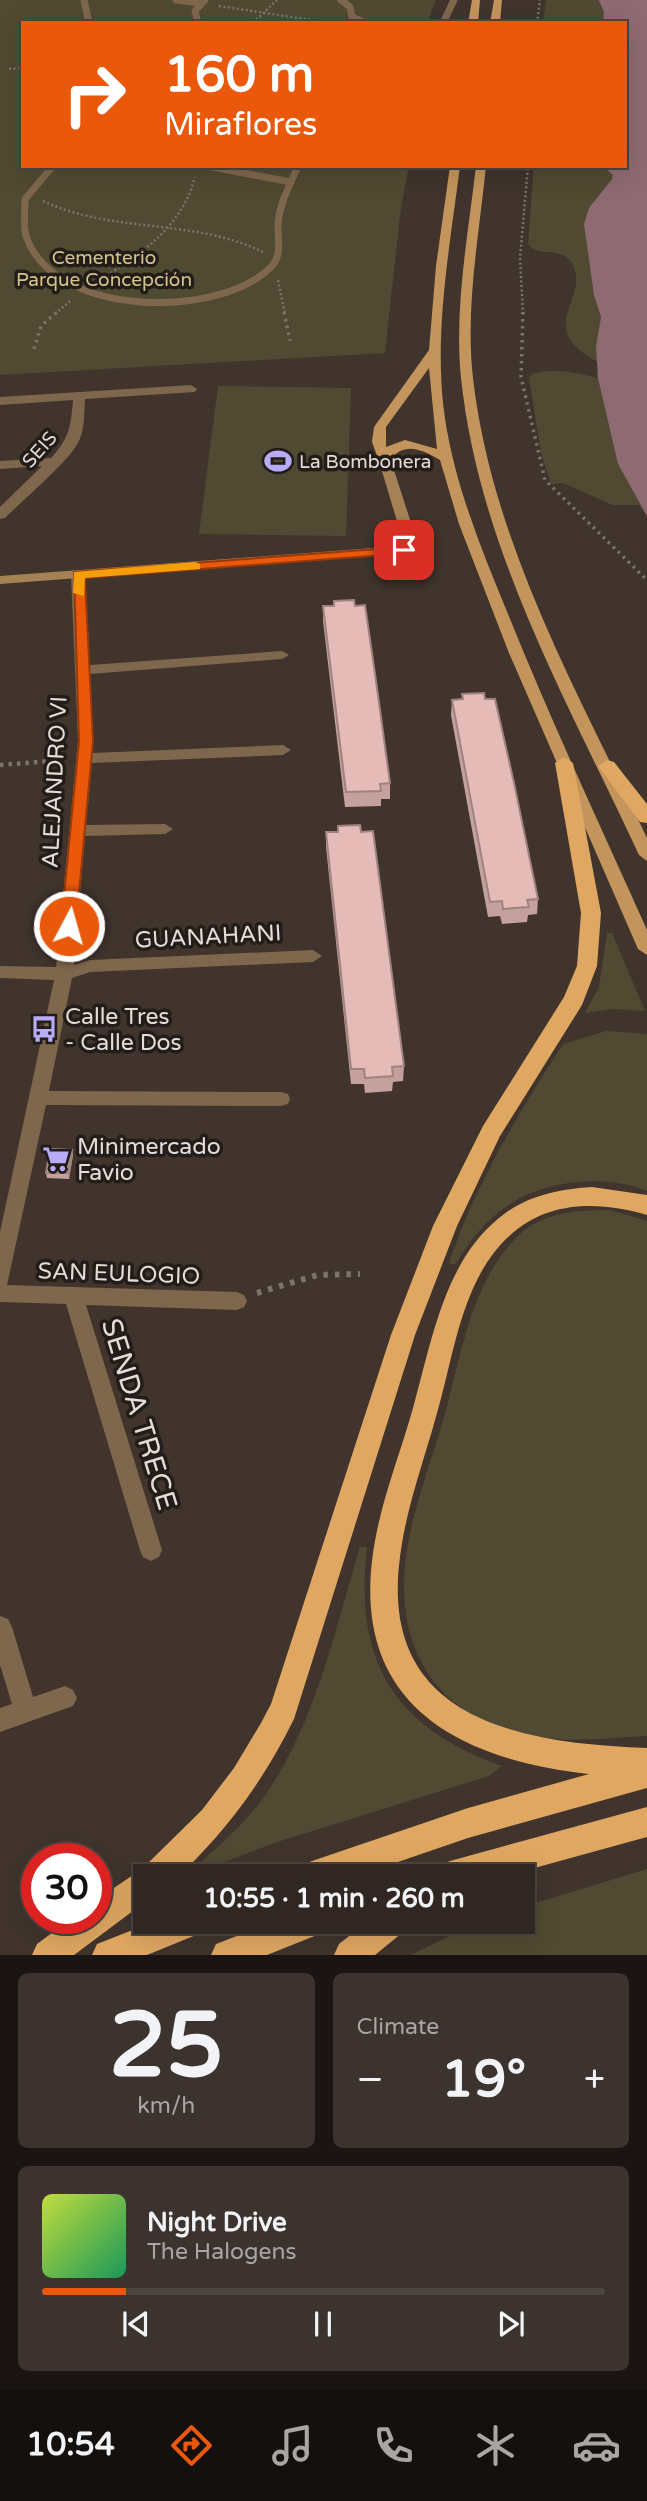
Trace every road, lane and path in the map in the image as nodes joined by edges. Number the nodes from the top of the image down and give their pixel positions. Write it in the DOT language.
graph roads {
  1 [pos="84,0"];
  2 [pos="176,0"];
  3 [pos="277,0"];
  4 [pos="341,0"];
  5 [pos="357,0"];
  6 [pos="448,0"];
  7 [pos="454,0"];
  8 [pos="476,0"];
  9 [pos="498,0"];
  10 [pos="540,0"];
  11 [pos="203,2"];
  12 [pos="350,7"];
  13 [pos="264,13"];
  14 [pos="443,20"];
  15 [pos="89,21"];
  16 [pos="197,21"];
  17 [pos="255,21"];
  18 [pos="318,21"];
  19 [pos="361,21"];
  20 [pos="473,21"];
  21 [pos="495,21"];
  22 [pos="537,21"];
  23 [pos="21,68"];
  24 [pos="9,69"];
  25 [pos="51,168"];
  26 [pos="217,168"];
  27 [pos="298,168"];
  28 [pos="455,168"];
  29 [pos="481,168"];
  30 [pos="528,168"];
  31 [pos="195,173"];
  32 [pos="291,182"];
  33 [pos="30,190"];
  34 [pos="169,228"];
  35 [pos="274,262"];
  36 [pos="83,291"];
  37 [pos="290,341"];
  38 [pos="437,348"];
  39 [pos="34,349"];
  40 [pos="191,389"];
  41 [pos="79,396"];
  42 [pos="0,401"];
  43 [pos="384,458"];
  44 [pos="447,459"];
  45 [pos="58,461"];
  46 [pos="0,465"];
  47 [pos="0,515"];
  48 [pos="388,552"];
  49 [pos="78,575"];
  50 [pos="393,575"];
  51 [pos="0,580"];
  52 [pos="647,580"];
  53 [pos="282,655"];
  54 [pos="83,670"];
  55 [pos="283,750"];
  56 [pos="85,758"];
  57 [pos="564,763"];
  58 [pos="0,765"];
  59 [pos="607,766"];
  60 [pos="647,817"];
  61 [pos="164,829"];
  62 [pos="78,831"];
  63 [pos="647,855"];
  64 [pos="647,949"];
  65 [pos="313,956"];
  66 [pos="0,972"];
  67 [pos="64,974"];
  68 [pos="38,1098"];
  69 [pos="281,1099"];
  70 [pos="647,1205"];
  71 [pos="360,1274"];
  72 [pos="0,1279"];
  73 [pos="0,1293"];
  74 [pos="73,1295"];
  75 [pos="237,1301"];
  76 [pos="151,1550"];
  77 [pos="0,1626"];
  78 [pos="65,1698"];
  79 [pos="26,1711"];
  80 [pos="0,1720"];
  81 [pos="647,1763"];
  82 [pos="647,1773"];
  83 [pos="647,1822"];
  84 [pos="168,1864"];
  85 [pos="347,1864"];
  86 [pos="494,1864"];
  87 [pos="133,1892"];
  88 [pos="160,1934"];
  89 [pos="280,1934"];
  90 [pos="376,1934"];
  91 [pos="48,1955"];
  92 [pos="108,1955"];
  93 [pos="227,1955"];
  94 [pos="350,1955"];
  1 -- 15 [label="lane"];
  2 -- 11 [label="lane"];
  3 -- 13 [label="path"];
  4 -- 12 [label="lane"];
  5 -- 12 [label="lane"];
  6 -- 14 [label="lane"];
  7 -- 14 [label="lane"];
  8 -- 20 [label="main road"];
  9 -- 21 [label="main road"];
  10 -- 22 [label="path"];
  11 -- 13 [label="path"];
  11 -- 16 [label="lane"];
  12 -- 19 [label="lane"];
  13 -- 17 [label="path"];
  13 -- 18 [label="path"];
  23 -- 24 [label="path"];
  25 -- 33 [label="lane"];
  26 -- 32 [label="lane"];
  27 -- 32 [label="lane"];
  28 -- 38 [label="main road"];
  29 -- 59 [label="main road"];
  30 -- 52 [label="path"];
  31 -- 34 [label="path"];
  32 -- 35 [label="lane"];
  33 -- 34 [label="path"];
  33 -- 36 [label="lane"];
  34 -- 35 [label="path"];
  34 -- 36 [label="path"];
  35 -- 36 [label="lane"];
  35 -- 37 [label="path"];
  36 -- 39 [label="path"];
  38 -- 43 [label="main road"];
  38 -- 44 [label="main road"];
  40 -- 41 [label="street"];
  41 -- 42 [label="street"];
  41 -- 45 [label="street, SEIS"];
  43 -- 44 [label="main road"];
  43 -- 48 [label="street"];
  44 -- 57 [label="main road"];
  45 -- 46 [label="street"];
  45 -- 47 [label="street, SEIS"];
  48 -- 49 [label="street"];
  48 -- 50 [label="lane"];
  49 -- 51 [label="street"];
  49 -- 54 [label="street, ALEJANDRO VI"];
  53 -- 54 [label="street"];
  54 -- 56 [label="street, ALEJANDRO VI"];
  55 -- 56 [label="street"];
  56 -- 58 [label="path"];
  56 -- 62 [label="street, ALEJANDRO VI"];
  57 -- 64 [label="main road"];
  57 -- 84 [label="highway"];
  59 -- 60 [label="highway"];
  59 -- 63 [label="main road"];
  61 -- 62 [label="street"];
  62 -- 67 [label="street, ALEJANDRO VI"];
  65 -- 67 [label="street, GUANAHANI"];
  66 -- 67 [label="street, GUANAHANI"];
  67 -- 68 [label="street, ALEJANDRO VI"];
  68 -- 69 [label="street"];
  68 -- 72 [label="street, ALEJANDRO VI"];
  70 -- 81 [label="highway"];
  71 -- 75 [label="path"];
  73 -- 74 [label="street, SAN EULOGIO"];
  74 -- 75 [label="street, SAN EULOGIO"];
  74 -- 76 [label="street, SENDA TRECE"];
  77 -- 79 [label="street"];
  78 -- 79 [label="street"];
  79 -- 80 [label="street"];
  82 -- 85 [label="highway"];
  83 -- 86 [label="highway"];
  87 -- 91 [label="highway"];
  88 -- 92 [label="highway"];
  89 -- 93 [label="highway"];
  90 -- 94 [label="highway"];
}
